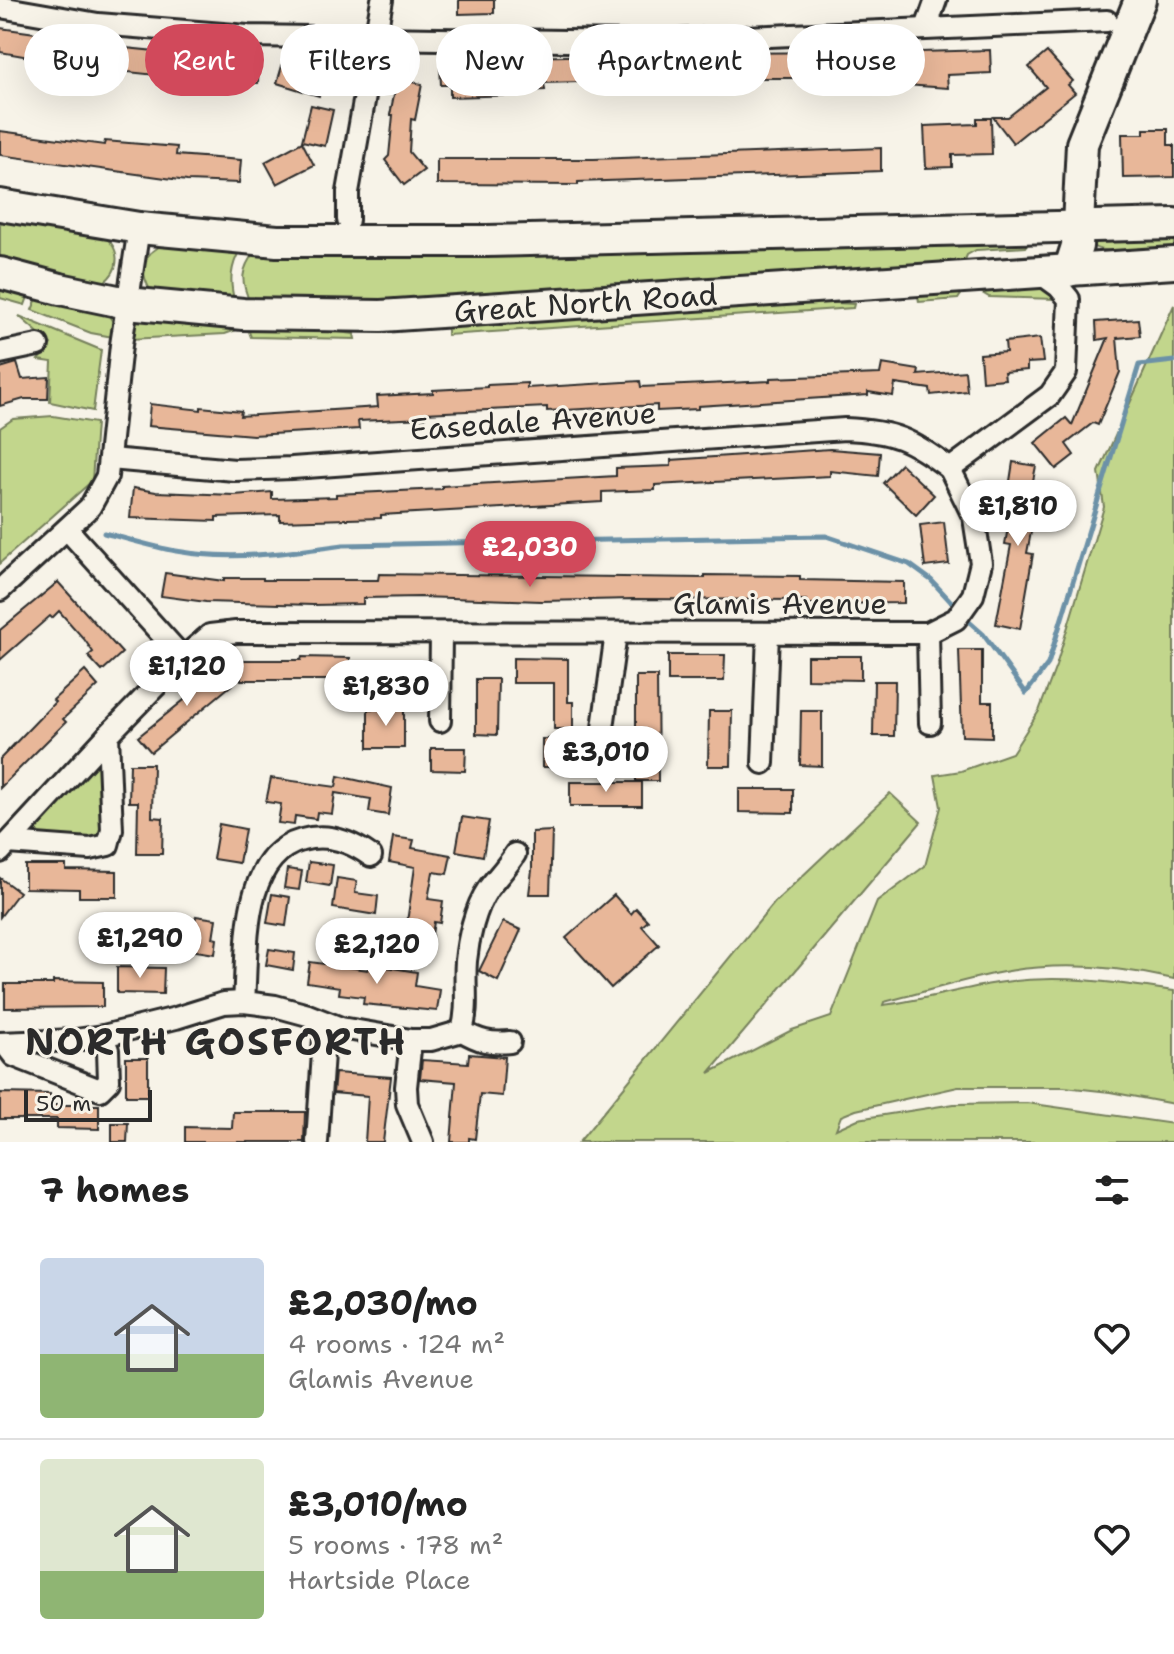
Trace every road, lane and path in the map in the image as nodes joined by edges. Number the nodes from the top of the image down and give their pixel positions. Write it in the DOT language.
graph roads {
  1 [pos="382,0"];
  2 [pos="936,0"];
  3 [pos="1140,0"];
  4 [pos="0,7"];
  5 [pos="1107,21"];
  6 [pos="378,24"];
  7 [pos="926,28"];
  8 [pos="280,36"];
  9 [pos="420,39"];
  10 [pos="365,96"];
  11 [pos="1078,177"];
  12 [pos="0,205"];
  13 [pos="348,220"];
  14 [pos="1174,223"];
  15 [pos="1078,227"];
  16 [pos="139,228"];
  17 [pos="1174,256"];
  18 [pos="1174,263"];
  19 [pos="0,273"];
  20 [pos="1060,281"];
  21 [pos="127,303"];
  22 [pos="38,345"];
  23 [pos="0,353"];
  24 [pos="110,459"];
  25 [pos="950,469"];
  26 [pos="67,529"];
  27 [pos="0,590"];
  28 [pos="616,633"];
  29 [pos="768,633"];
  30 [pos="928,633"];
  31 [pos="441,634"];
  32 [pos="183,658"];
  33 [pos="440,721"];
  34 [pos="930,723"];
  35 [pos="108,735"];
  36 [pos="599,757"];
  37 [pos="763,763"];
  38 [pos="4,847"];
  39 [pos="515,854"];
  40 [pos="371,856"];
  41 [pos="244,1002"];
  42 [pos="325,1023"];
  43 [pos="462,1031"];
  44 [pos="103,1036"];
  45 [pos="411,1040"];
  46 [pos="510,1042"];
  47 [pos="2,1043"];
  48 [pos="317,1142"];
  49 [pos="423,1142"];
  1 -- 6 [label="street"];
  2 -- 7 [label="street"];
  3 -- 11 [label="main road"];
  4 -- 8 [label="street"];
  5 -- 7 [label="street"];
  7 -- 9 [label="street"];
  10 -- 13 [label="street"];
  11 -- 14 [label="main road"];
  11 -- 15 [label="main road"];
  12 -- 16 [label="main road, Great North Road"];
  14 -- 15 [label="main road, Great North Road"];
  15 -- 16 [label="main road, Great North Road"];
  15 -- 17 [label="main road"];
  15 -- 20 [label="main road"];
  16 -- 21 [label="street"];
  18 -- 20 [label="main road, Great North Road"];
  19 -- 21 [label="main road, Great North Road"];
  20 -- 21 [label="main road, Great North Road"];
  20 -- 25 [label="street"];
  21 -- 24 [label="street"];
  22 -- 23 [label="street"];
  24 -- 25 [label="street, Easedale Avenue"];
  24 -- 26 [label="street"];
  25 -- 30 [label="street, Glamis Avenue"];
  26 -- 27 [label="street"];
  26 -- 32 [label="street"];
  28 -- 29 [label="street, Glamis Avenue"];
  28 -- 31 [label="street, Glamis Avenue"];
  28 -- 36 [label="street"];
  29 -- 30 [label="street, Glamis Avenue"];
  29 -- 37 [label="street"];
  30 -- 34 [label="street"];
  31 -- 32 [label="street, Glamis Avenue"];
  31 -- 33 [label="street"];
  32 -- 35 [label="street, Glamis Avenue"];
  35 -- 38 [label="street, Glamis Avenue"];
  35 -- 38 [label="street"];
  39 -- 43 [label="street"];
  40 -- 41 [label="street"];
  41 -- 42 [label="street"];
  41 -- 44 [label="street"];
  42 -- 45 [label="street"];
  42 -- 48 [label="street"];
  43 -- 45 [label="street"];
  43 -- 46 [label="street"];
  44 -- 47 [label="street"];
  44 -- 47 [label="street"];
  45 -- 49 [label="street"];
}
